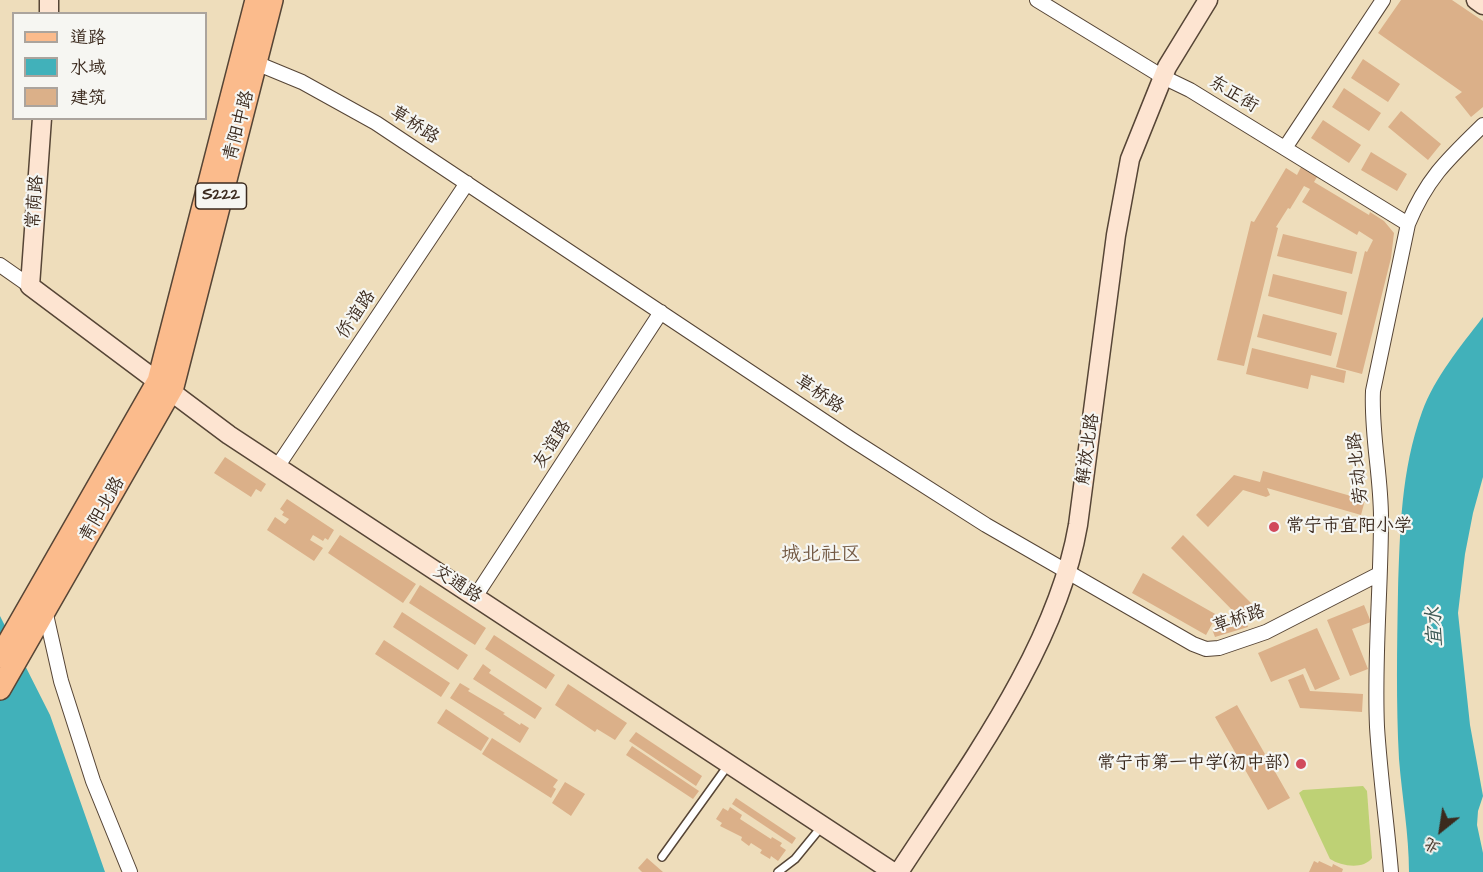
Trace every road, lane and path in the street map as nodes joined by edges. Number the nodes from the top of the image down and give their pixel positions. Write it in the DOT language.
graph roads {
  1 [pos="256,0"];
  2 [pos="272,0"];
  3 [pos="1037,0"];
  4 [pos="1208,0"];
  5 [pos="1383,0"];
  6 [pos="1476,0"];
  7 [pos="1483,5"];
  8 [pos="256,63"];
  9 [pos="1163,77"];
  10 [pos="42,120"];
  11 [pos="1483,125"];
  12 [pos="1285,148"];
  13 [pos="467,183"];
  14 [pos="1408,224"];
  15 [pos="1,267"];
  16 [pos="30,286"];
  17 [pos="661,312"];
  18 [pos="162,384"];
  19 [pos="277,467"];
  20 [pos="1067,572"];
  21 [pos="1379,574"];
  22 [pos="475,597"];
  23 [pos="37,610"];
  24 [pos="0,657"];
  25 [pos="0,689"];
  26 [pos="729,764"];
  27 [pos="822,826"];
  28 [pos="662,857"];
  29 [pos="130,872"];
  30 [pos="778,872"];
  31 [pos="893,872"];
  32 [pos="899,872"];
  33 [pos="1391,872"];
  1 -- 18 [label="main road, 青阳中路 / S222"];
  2 -- 8 [label="main road, 青阳中路 / S222"];
  3 -- 9 [label="street, 东正街"];
  4 -- 9 [label="street, 解放北路"];
  5 -- 12 [label="street"];
  6 -- 7 [label="street"];
  8 -- 13 [label="street, 草桥路"];
  8 -- 18 [label="main road, 青阳中路 / S222"];
  9 -- 12 [label="street, 东正街"];
  9 -- 20 [label="street, 解放北路"];
  10 -- 16 [label="street, 常荫路"];
  11 -- 14 [label="street, 劳动北路"];
  12 -- 14 [label="street, 东正街"];
  13 -- 17 [label="street, 草桥路"];
  13 -- 19 [label="street, 侨谊路"];
  14 -- 21 [label="street, 劳动北路"];
  15 -- 16 [label="street"];
  16 -- 18 [label="street, 交通路"];
  17 -- 20 [label="street, 草桥路"];
  17 -- 22 [label="street, 友谊路"];
  18 -- 19 [label="street, 交通路"];
  18 -- 23 [label="main road, 青阳北路 / S222"];
  19 -- 22 [label="street, 交通路"];
  20 -- 21 [label="street, 草桥路"];
  20 -- 32 [label="street, 解放北路"];
  21 -- 33 [label="street, 劳动北路"];
  22 -- 26 [label="street, 交通路"];
  23 -- 24 [label="main road, S222"];
  23 -- 25 [label="main road, 青阳北路 / S222"];
  23 -- 29 [label="street"];
  26 -- 27 [label="street, 交通路"];
  26 -- 28 [label="lane"];
  27 -- 30 [label="lane"];
  27 -- 31 [label="street, 交通路"];
}
